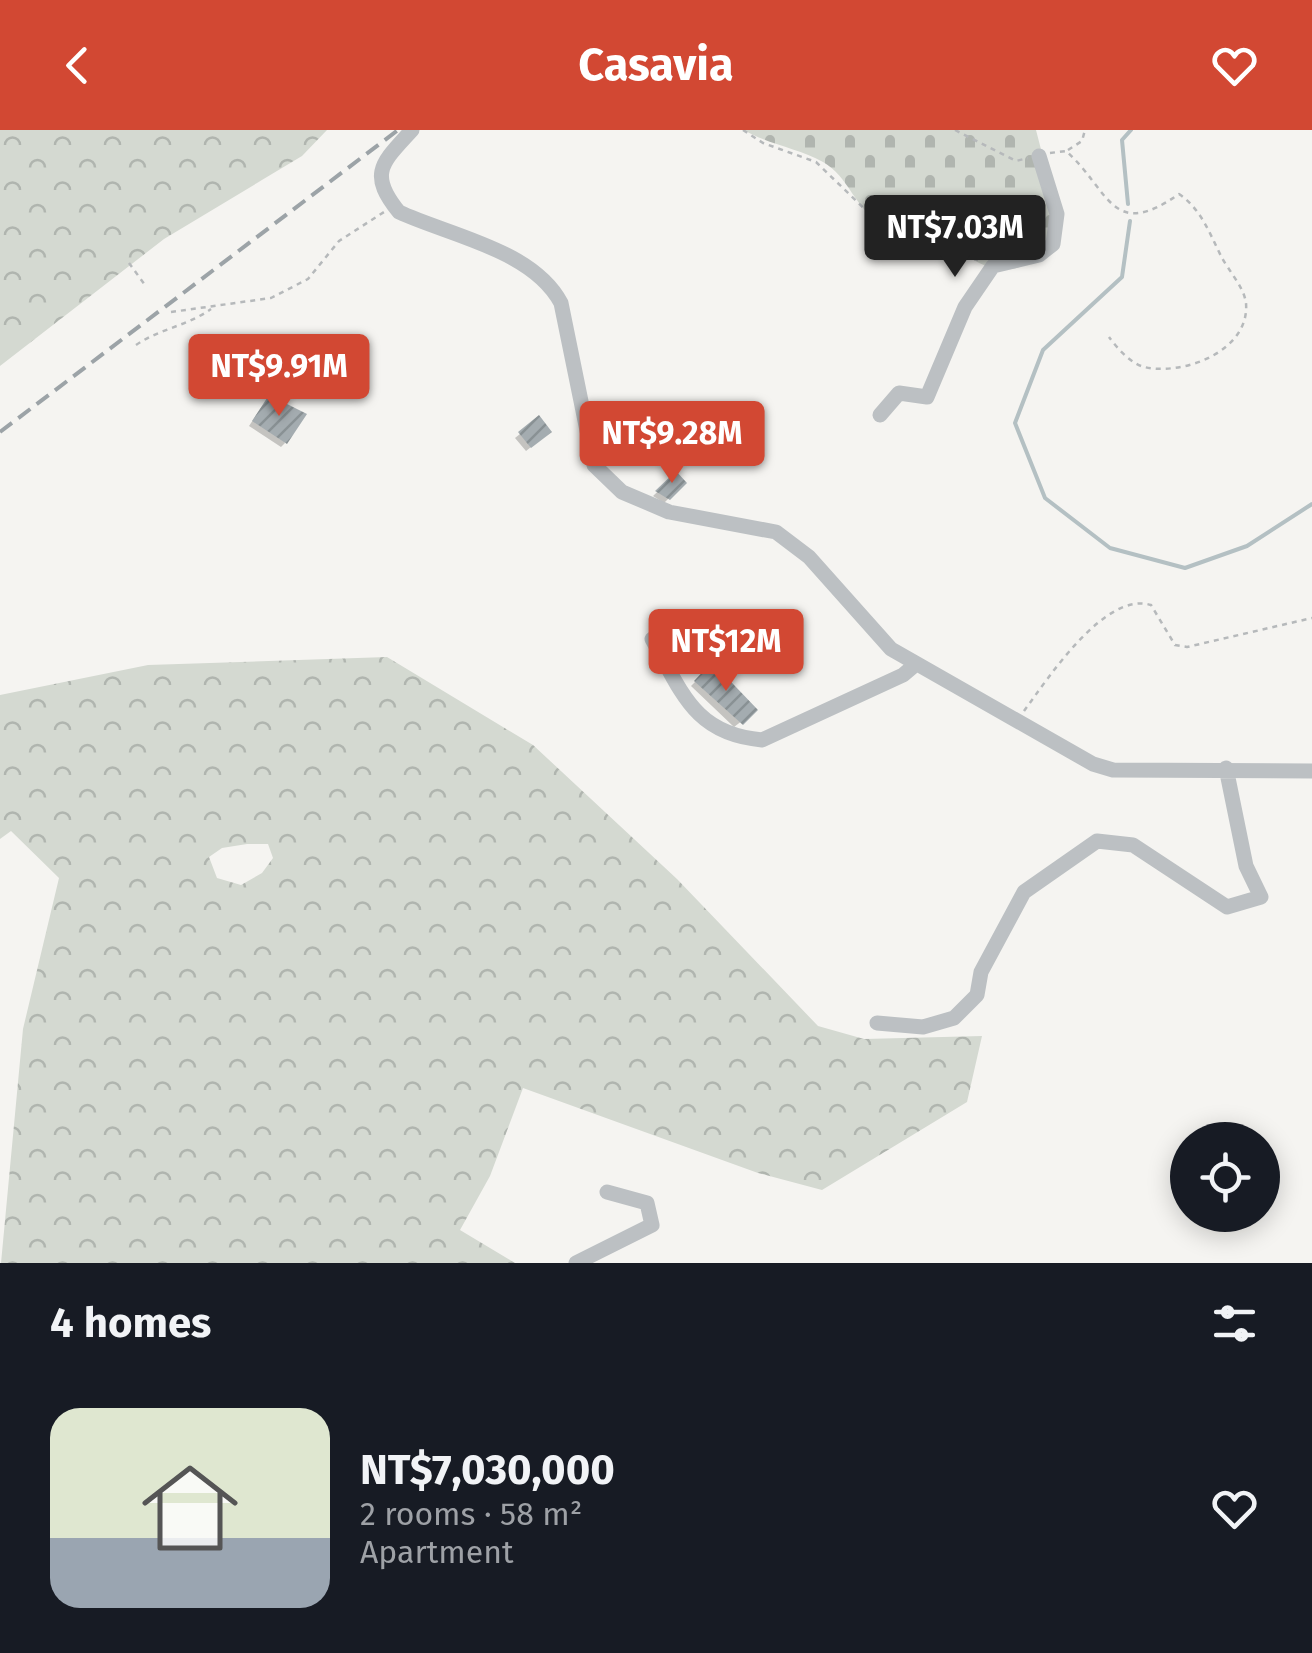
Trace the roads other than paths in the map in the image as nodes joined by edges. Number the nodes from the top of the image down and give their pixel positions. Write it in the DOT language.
graph roads {
  1 [pos="412,130"];
  2 [pos="1039,156"];
  3 [pos="880,415"];
  4 [pos="652,639"];
  5 [pos="916,664"];
  6 [pos="1226,768"];
  7 [pos="1312,772"];
  8 [pos="878,1023"];
  9 [pos="607,1192"];
  10 [pos="576,1263"];
  1 -- 5 [label="street"];
  2 -- 3 [label="street"];
  4 -- 5 [label="street"];
  5 -- 6 [label="street"];
  6 -- 7 [label="street"];
  6 -- 8 [label="street"];
  9 -- 10 [label="street"];
}
